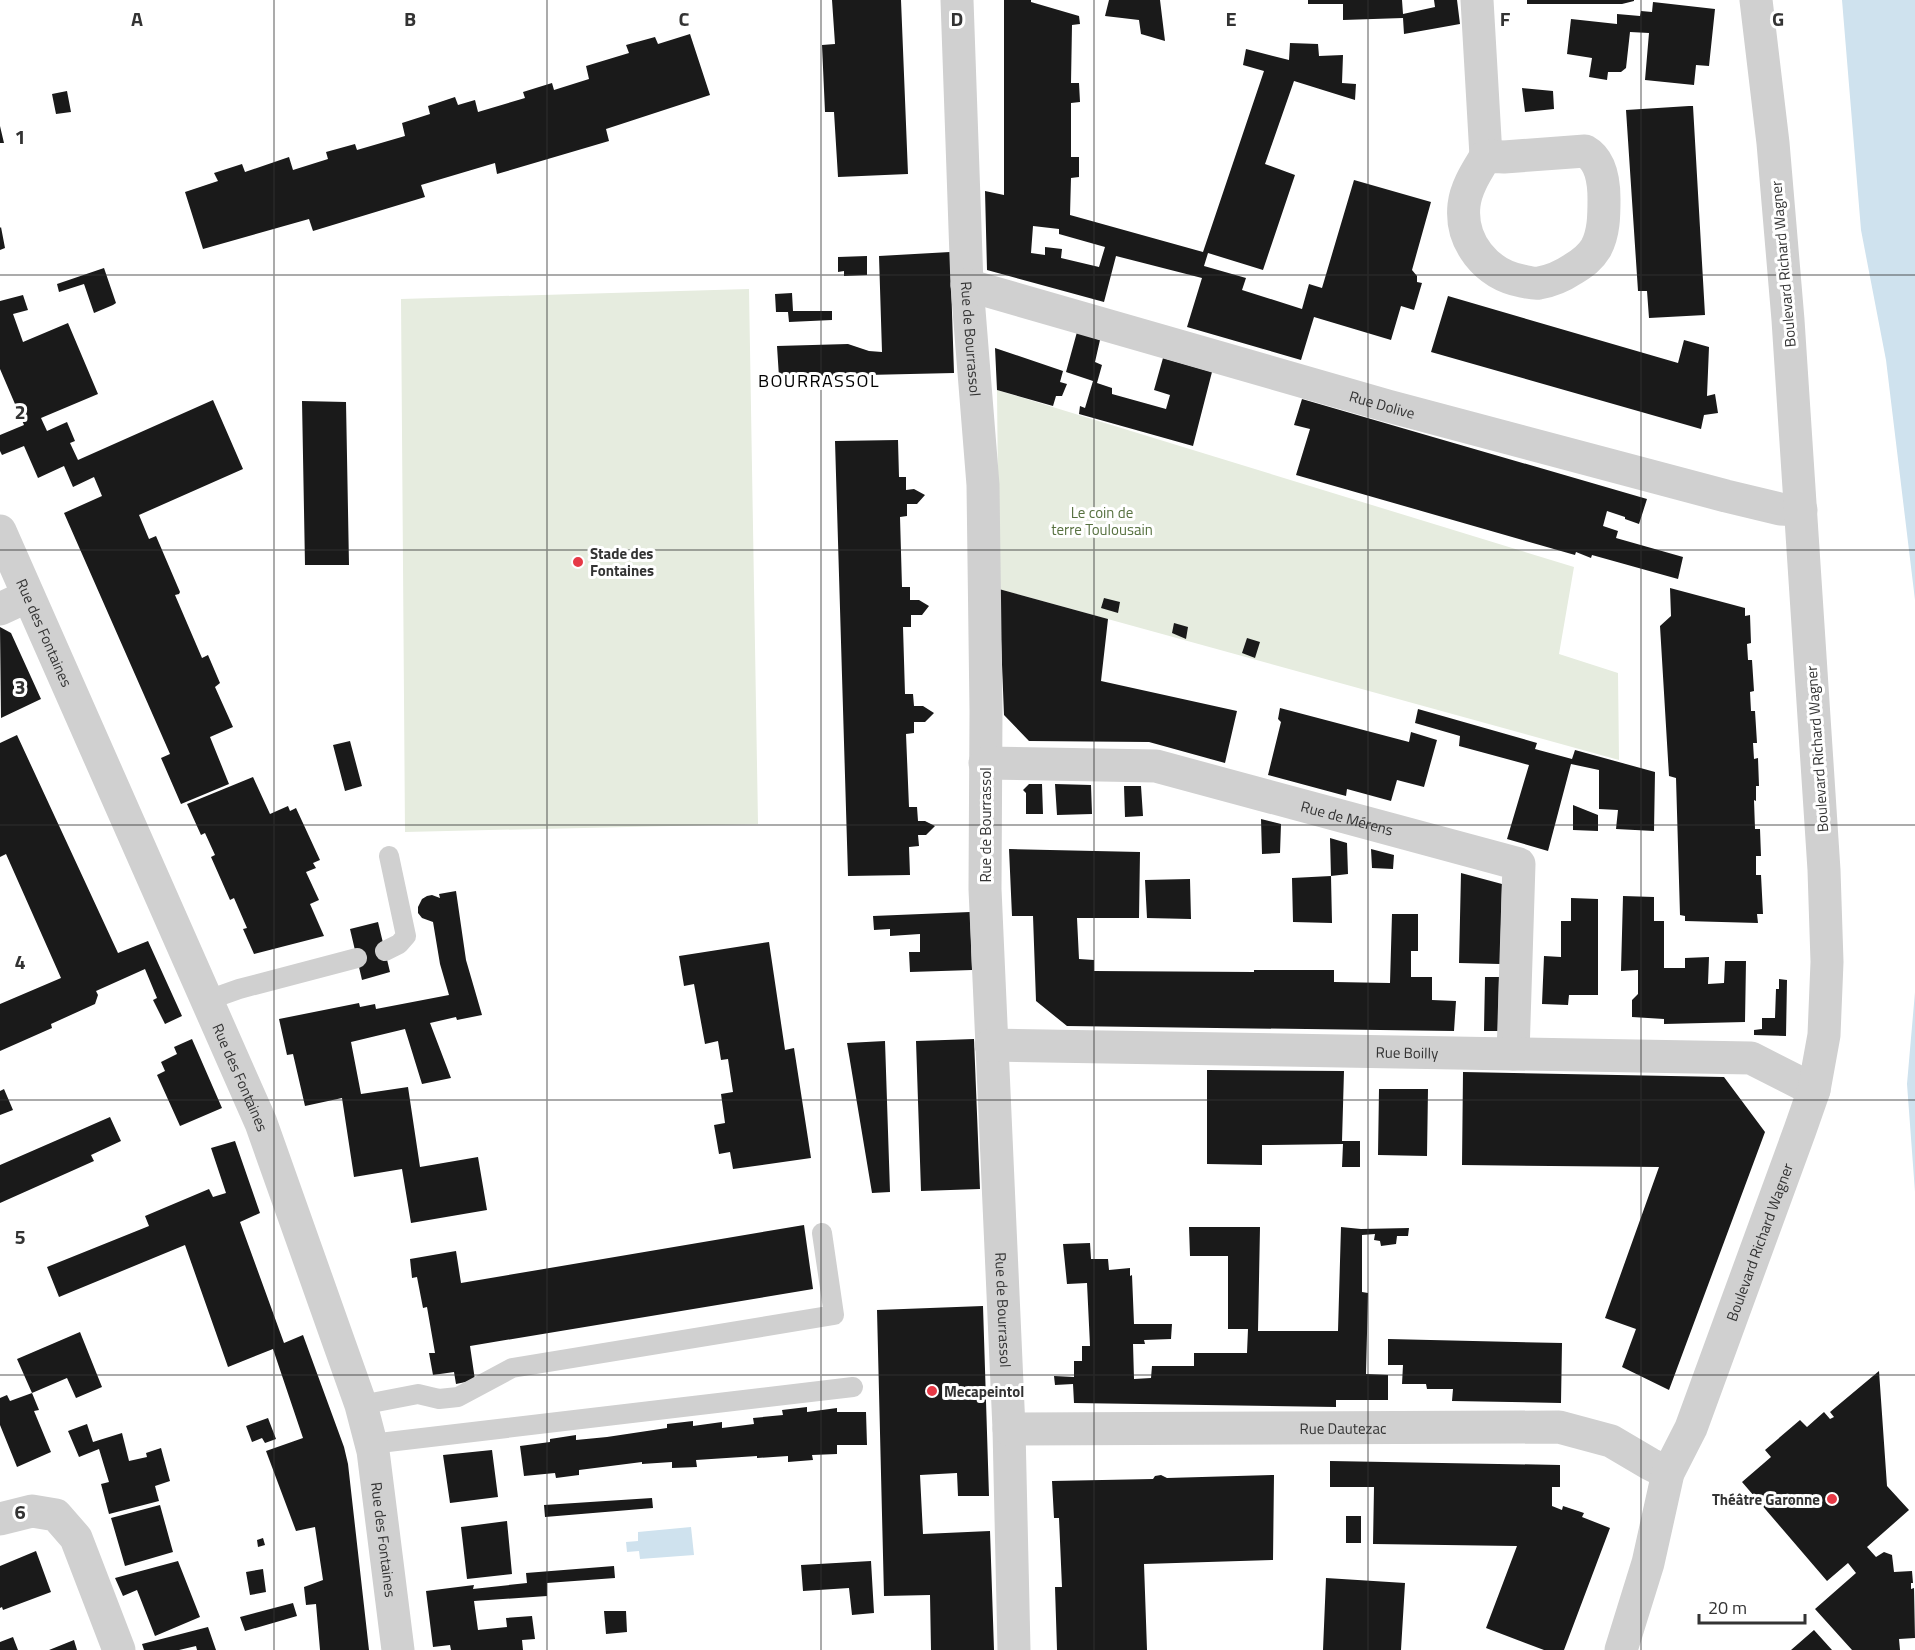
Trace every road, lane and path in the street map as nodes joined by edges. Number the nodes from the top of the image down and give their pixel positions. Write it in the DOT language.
graph roads {
  1 [pos="957,0"];
  2 [pos="1477,0"];
  3 [pos="1756,0"];
  4 [pos="1486,156"];
  5 [pos="967,285"];
  6 [pos="1801,510"];
  7 [pos="0,531"];
  8 [pos="14,602"];
  9 [pos="985,763"];
  10 [pos="389,856"];
  11 [pos="385,951"];
  12 [pos="357,958"];
  13 [pos="208,1000"];
  14 [pos="992,1045"];
  15 [pos="1513,1054"];
  16 [pos="1814,1090"];
  17 [pos="822,1233"];
  18 [pos="853,1386"];
  19 [pos="361,1405"];
  20 [pos="1009,1429"];
  21 [pos="371,1444"];
  22 [pos="1668,1473"];
  23 [pos="0,1519"];
  24 [pos="119,1650"];
  25 [pos="399,1650"];
  26 [pos="1014,1650"];
  27 [pos="1621,1650"];
  1 -- 5 [label="street, Rue de Bourrassol"];
  2 -- 4 [label="street"];
  3 -- 6 [label="street, Boulevard Richard Wagner"];
  4 -- 4 [label="street"];
  5 -- 6 [label="street, Rue Dolive"];
  5 -- 9 [label="street, Rue de Bourrassol"];
  6 -- 16 [label="street, Boulevard Richard Wagner"];
  7 -- 8 [label="street, Rue des Fontaines"];
  8 -- 13 [label="street, Rue des Fontaines"];
  9 -- 14 [label="street, Rue de Bourrassol"];
  9 -- 15 [label="street, Rue de Mérens"];
  10 -- 11 [label="lane"];
  12 -- 13 [label="lane"];
  13 -- 19 [label="street, Rue des Fontaines"];
  14 -- 15 [label="street, Rue Boilly"];
  14 -- 20 [label="street, Rue de Bourrassol"];
  15 -- 16 [label="street, Rue Boilly"];
  16 -- 22 [label="street, Boulevard Richard Wagner"];
  17 -- 19 [label="lane"];
  18 -- 21 [label="lane"];
  19 -- 21 [label="street, Rue des Fontaines"];
  20 -- 22 [label="street, Rue Dautezac"];
  20 -- 26 [label="street, Rue de Bourrassol"];
  21 -- 25 [label="street, Rue des Fontaines"];
  22 -- 27 [label="street, Boulevard Richard Wagner"];
  23 -- 24 [label="street"];
}
